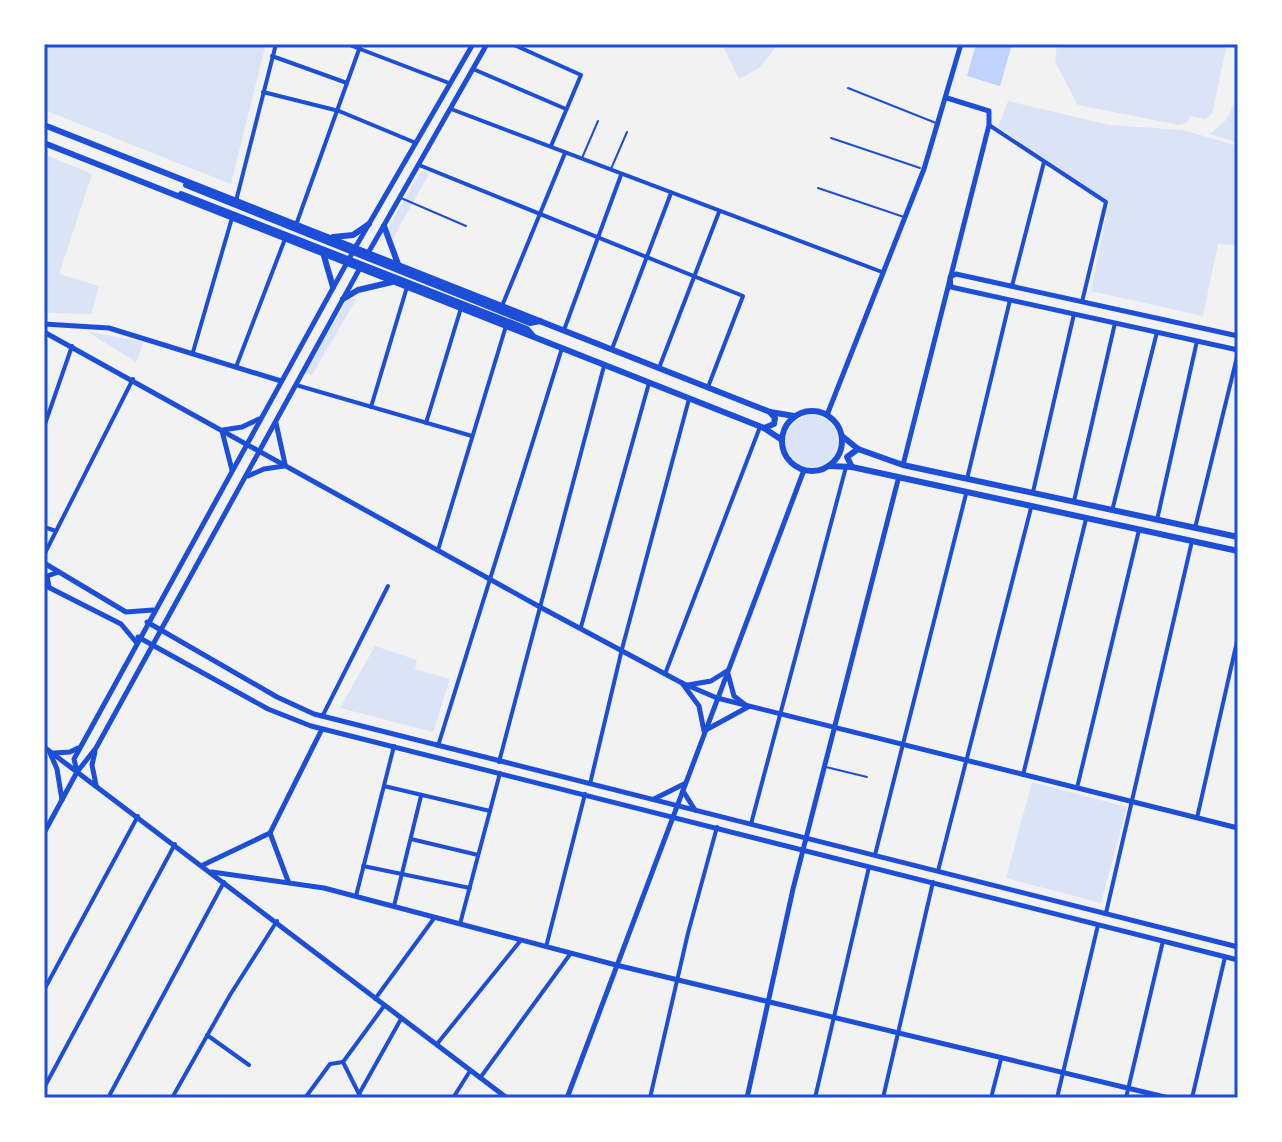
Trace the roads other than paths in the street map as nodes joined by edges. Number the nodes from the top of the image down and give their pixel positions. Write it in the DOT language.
graph roads {
  1 [pos="276,44"];
  2 [pos="347,44"];
  3 [pos="473,44"];
  4 [pos="487,44"];
  5 [pos="512,44"];
  6 [pos="961,44"];
  7 [pos="361,46"];
  8 [pos="272,56"];
  9 [pos="473,69"];
  10 [pos="347,83"];
  11 [pos="450,84"];
  12 [pos="848,88"];
  13 [pos="263,92"];
  14 [pos="947,98"];
  15 [pos="451,109"];
  16 [pos="566,109"];
  17 [pos="339,111"];
  18 [pos="598,121"];
  19 [pos="44,125"];
  20 [pos="940,125"];
  21 [pos="989,125"];
  22 [pos="627,132"];
  23 [pos="831,138"];
  24 [pos="44,143"];
  25 [pos="416,144"];
  26 [pos="551,147"];
  27 [pos="566,153"];
  28 [pos="581,159"];
  29 [pos="1044,162"];
  30 [pos="419,165"];
  31 [pos="924,169"];
  32 [pos="611,170"];
  33 [pos="622,174"];
  34 [pos="171,175"];
  35 [pos="818,188"];
  36 [pos="166,192"];
  37 [pos="671,193"];
  38 [pos="400,198"];
  39 [pos="236,201"];
  40 [pos="380,205"];
  41 [pos="392,212"];
  42 [pos="719,212"];
  43 [pos="541,215"];
  44 [pos="904,217"];
  45 [pos="232,218"];
  46 [pos="369,224"];
  47 [pos="296,225"];
  48 [pos="384,226"];
  49 [pos="466,226"];
  50 [pos="328,237"];
  51 [pos="597,238"];
  52 [pos="285,239"];
  53 [pos="355,248"];
  54 [pos="322,253"];
  55 [pos="368,253"];
  56 [pos="646,257"];
  57 [pos="346,263"];
  58 [pos="401,266"];
  59 [pos="360,268"];
  60 [pos="882,272"];
  61 [pos="694,276"];
  62 [pos="950,277"];
  63 [pos="393,281"];
  64 [pos="1012,286"];
  65 [pos="333,287"];
  66 [pos="407,287"];
  67 [pos="343,299"];
  68 [pos="1010,300"];
  69 [pos="1082,302"];
  70 [pos="502,306"];
  71 [pos="461,308"];
  72 [pos="1074,314"];
  73 [pos="540,321"];
  74 [pos="1115,323"];
  75 [pos="44,324"];
  76 [pos="506,326"];
  77 [pos="564,330"];
  78 [pos="44,332"];
  79 [pos="1157,332"];
  80 [pos="1238,336"];
  81 [pos="534,337"];
  82 [pos="1197,341"];
  83 [pos="72,346"];
  84 [pos="562,348"];
  85 [pos="612,349"];
  86 [pos="1238,351"];
  87 [pos="193,352"];
  88 [pos="604,365"];
  89 [pos="236,367"];
  90 [pos="659,368"];
  91 [pos="133,379"];
  92 [pos="281,381"];
  93 [pos="649,383"];
  94 [pos="296,385"];
  95 [pos="708,387"];
  96 [pos="690,399"];
  97 [pos="371,407"];
  98 [pos="770,412"];
  99 [pos="827,415"];
  100 [pos="794,416"];
  101 [pos="260,419"];
  102 [pos="276,421"];
  103 [pos="426,423"];
  104 [pos="44,427"];
  105 [pos="762,428"];
  106 [pos="222,430"];
  107 [pos="472,436"];
  108 [pos="842,436"];
  109 [pos="782,440"];
  110 [pos="247,444"];
  111 [pos="858,449"];
  112 [pos="260,451"];
  113 [pos="285,465"];
  114 [pos="903,465"];
  115 [pos="829,466"];
  116 [pos="849,467"];
  117 [pos="232,470"];
  118 [pos="804,470"];
  119 [pos="244,479"];
  120 [pos="967,479"];
  121 [pos="898,480"];
  122 [pos="966,494"];
  123 [pos="1032,494"];
  124 [pos="1073,503"];
  125 [pos="1031,508"];
  126 [pos="1112,511"];
  127 [pos="1086,519"];
  128 [pos="1157,520"];
  129 [pos="44,527"];
  130 [pos="1195,528"];
  131 [pos="1139,530"];
  132 [pos="56,531"];
  133 [pos="1238,537"];
  134 [pos="1192,541"];
  135 [pos="438,550"];
  136 [pos="1238,551"];
  137 [pos="44,555"];
  138 [pos="44,563"];
  139 [pos="60,573"];
  140 [pos="491,580"];
  141 [pos="44,585"];
  142 [pos="388,586"];
  143 [pos="51,589"];
  144 [pos="540,607"];
  145 [pos="154,610"];
  146 [pos="126,612"];
  147 [pos="147,622"];
  148 [pos="121,624"];
  149 [pos="581,627"];
  150 [pos="160,630"];
  151 [pos="1238,637"];
  152 [pos="137,639"];
  153 [pos="152,645"];
  154 [pos="622,649"];
  155 [pos="728,670"];
  156 [pos="665,674"];
  157 [pos="682,683"];
  158 [pos="717,698"];
  159 [pos="748,707"];
  160 [pos="780,714"];
  161 [pos="323,715"];
  162 [pos="836,726"];
  163 [pos="322,729"];
  164 [pos="704,731"];
  165 [pos="84,741"];
  166 [pos="902,745"];
  167 [pos="394,746"];
  168 [pos="438,746"];
  169 [pos="96,748"];
  170 [pos="47,750"];
  171 [pos="967,761"];
  172 [pos="499,762"];
  173 [pos="825,767"];
  174 [pos="77,772"];
  175 [pos="500,773"];
  176 [pos="1023,775"];
  177 [pos="867,777"];
  178 [pos="590,784"];
  179 [pos="96,786"];
  180 [pos="384,786"];
  181 [pos="684,786"];
  182 [pos="1077,788"];
  183 [pos="585,794"];
  184 [pos="421,796"];
  185 [pos="651,799"];
  186 [pos="62,800"];
  187 [pos="1132,802"];
  188 [pos="676,806"];
  189 [pos="490,811"];
  190 [pos="695,811"];
  191 [pos="138,816"];
  192 [pos="672,816"];
  193 [pos="1197,818"];
  194 [pos="751,825"];
  195 [pos="717,827"];
  196 [pos="1238,828"];
  197 [pos="44,833"];
  198 [pos="270,833"];
  199 [pos="806,838"];
  200 [pos="411,839"];
  201 [pos="175,844"];
  202 [pos="803,849"];
  203 [pos="478,855"];
  204 [pos="875,855"];
  205 [pos="203,865"];
  206 [pos="869,865"];
  207 [pos="363,866"];
  208 [pos="938,871"];
  209 [pos="212,872"];
  210 [pos="402,874"];
  211 [pos="225,881"];
  212 [pos="288,881"];
  213 [pos="933,882"];
  214 [pos="470,888"];
  215 [pos="356,896"];
  216 [pos="394,906"];
  217 [pos="1105,915"];
  218 [pos="436,917"];
  219 [pos="277,921"];
  220 [pos="460,924"];
  221 [pos="1098,924"];
  222 [pos="521,940"];
  223 [pos="1163,941"];
  224 [pos="546,947"];
  225 [pos="1238,947"];
  226 [pos="571,953"];
  227 [pos="1225,957"];
  228 [pos="1238,960"];
  229 [pos="616,965"];
  230 [pos="678,980"];
  231 [pos="44,990"];
  232 [pos="375,999"];
  233 [pos="771,1000"];
  234 [pos="384,1006"];
  235 [pos="835,1018"];
  236 [pos="401,1019"];
  237 [pos="898,1033"];
  238 [pos="207,1035"];
  239 [pos="436,1046"];
  240 [pos="1001,1059"];
  241 [pos="343,1062"];
  242 [pos="249,1065"];
  243 [pos="470,1071"];
  244 [pos="1062,1074"];
  245 [pos="480,1078"];
  246 [pos="44,1088"];
  247 [pos="1128,1090"];
  248 [pos="360,1096"];
  249 [pos="108,1098"];
  250 [pos="172,1098"];
  251 [pos="305,1098"];
  252 [pos="453,1098"];
  253 [pos="507,1098"];
  254 [pos="567,1098"];
  255 [pos="650,1098"];
  256 [pos="747,1098"];
  257 [pos="815,1098"];
  258 [pos="883,1098"];
  259 [pos="991,1098"];
  260 [pos="1057,1098"];
  261 [pos="1126,1098"];
  262 [pos="1169,1098"];
  263 [pos="1192,1098"];
  1 -- 8 [label="street"];
  2 -- 7 [label="street"];
  3 -- 11 [label="main road"];
  4 -- 9 [label="main road"];
  5 -- 16 [label="street"];
  6 -- 14 [label="main road"];
  7 -- 10 [label="street"];
  7 -- 11 [label="street"];
  8 -- 10 [label="street"];
  8 -- 13 [label="street"];
  9 -- 15 [label="main road"];
  9 -- 16 [label="street"];
  10 -- 17 [label="street"];
  11 -- 25 [label="main road"];
  12 -- 20 [label="lane"];
  13 -- 17 [label="street"];
  13 -- 39 [label="street"];
  14 -- 20 [label="main road"];
  14 -- 21 [label="main road"];
  15 -- 26 [label="street"];
  15 -- 30 [label="main road"];
  16 -- 26 [label="street"];
  17 -- 25 [label="street"];
  17 -- 47 [label="street"];
  18 -- 28 [label="lane"];
  19 -- 34 [label="main road"];
  20 -- 31 [label="main road"];
  21 -- 29 [label="street"];
  21 -- 62 [label="main road"];
  22 -- 32 [label="lane"];
  23 -- 31 [label="lane"];
  24 -- 36 [label="main road"];
  25 -- 40 [label="main road"];
  26 -- 27 [label="street"];
  27 -- 28 [label="street"];
  27 -- 43 [label="street"];
  28 -- 32 [label="street"];
  29 -- 64 [label="street"];
  29 -- 69 [label="street"];
  30 -- 38 [label="main road"];
  30 -- 43 [label="street"];
  31 -- 44 [label="main road"];
  32 -- 33 [label="street"];
  33 -- 37 [label="street"];
  33 -- 51 [label="street"];
  34 -- 39 [label="main road"];
  34 -- 73 [label="main road"];
  35 -- 44 [label="lane"];
  36 -- 45 [label="main road"];
  36 -- 81 [label="main road"];
  37 -- 42 [label="street"];
  37 -- 56 [label="street"];
  38 -- 41 [label="main road"];
  38 -- 49 [label="lane"];
  39 -- 47 [label="main road"];
  40 -- 41 [label="main road"];
  40 -- 46 [label="main road"];
  41 -- 48 [label="main road"];
  42 -- 60 [label="street"];
  42 -- 61 [label="street"];
  43 -- 51 [label="street"];
  43 -- 70 [label="street"];
  44 -- 60 [label="main road"];
  45 -- 52 [label="main road"];
  45 -- 87 [label="street"];
  46 -- 50 [label="main road"];
  46 -- 53 [label="main road"];
  47 -- 50 [label="main road"];
  48 -- 55 [label="main road"];
  48 -- 58 [label="main road"];
  50 -- 53 [label="main road"];
  51 -- 56 [label="street"];
  51 -- 77 [label="street"];
  52 -- 54 [label="main road"];
  52 -- 89 [label="street"];
  53 -- 55 [label="main road"];
  53 -- 57 [label="main road"];
  54 -- 57 [label="main road"];
  54 -- 65 [label="main road"];
  55 -- 58 [label="main road"];
  55 -- 59 [label="main road"];
  56 -- 61 [label="street"];
  56 -- 85 [label="street"];
  57 -- 59 [label="main road"];
  57 -- 65 [label="main road"];
  58 -- 70 [label="main road"];
  59 -- 63 [label="main road"];
  59 -- 67 [label="main road"];
  60 -- 99 [label="main road"];
  61 -- 90 [label="street"];
  61 -- 95 [label="street"];
  62 -- 64 [label="main road"];
  62 -- 68 [label="main road"];
  62 -- 114 [label="main road"];
  63 -- 66 [label="main road"];
  63 -- 67 [label="main road"];
  64 -- 69 [label="main road"];
  65 -- 92 [label="main road"];
  66 -- 71 [label="main road"];
  66 -- 97 [label="street"];
  67 -- 94 [label="main road"];
  68 -- 72 [label="main road"];
  68 -- 120 [label="street"];
  69 -- 80 [label="main road"];
  70 -- 73 [label="main road"];
  71 -- 76 [label="main road"];
  71 -- 103 [label="street"];
  72 -- 74 [label="main road"];
  72 -- 123 [label="street"];
  73 -- 77 [label="main road"];
  74 -- 79 [label="main road"];
  74 -- 124 [label="street"];
  75 -- 87 [label="main road"];
  76 -- 81 [label="main road"];
  76 -- 107 [label="street"];
  77 -- 85 [label="main road"];
  78 -- 83 [label="main road"];
  79 -- 82 [label="main road"];
  79 -- 126 [label="street"];
  81 -- 84 [label="main road"];
  82 -- 86 [label="main road"];
  82 -- 128 [label="street"];
  83 -- 91 [label="main road"];
  83 -- 104 [label="street"];
  84 -- 88 [label="main road"];
  84 -- 140 [label="street"];
  85 -- 90 [label="main road"];
  86 -- 130 [label="street"];
  87 -- 89 [label="main road"];
  88 -- 93 [label="main road"];
  88 -- 144 [label="street"];
  89 -- 92 [label="main road"];
  90 -- 95 [label="main road"];
  91 -- 106 [label="main road"];
  91 -- 132 [label="street"];
  92 -- 101 [label="main road"];
  93 -- 96 [label="main road"];
  93 -- 149 [label="street"];
  94 -- 97 [label="street"];
  94 -- 102 [label="main road"];
  95 -- 98 [label="main road"];
  96 -- 105 [label="main road"];
  96 -- 154 [label="street"];
  97 -- 103 [label="street"];
  98 -- 100 [label="main road"];
  98 -- 105 [label="main road"];
  99 -- 100 [label="main road"];
  99 -- 108 [label="main road"];
  100 -- 109 [label="main road"];
  101 -- 106 [label="main road"];
  101 -- 110 [label="main road"];
  102 -- 112 [label="main road"];
  102 -- 113 [label="main road"];
  103 -- 107 [label="street"];
  105 -- 109 [label="main road"];
  105 -- 156 [label="street"];
  106 -- 110 [label="main road"];
  106 -- 117 [label="main road"];
  107 -- 135 [label="street"];
  108 -- 111 [label="main road"];
  108 -- 115 [label="main road"];
  109 -- 118 [label="main road"];
  110 -- 112 [label="main road"];
  110 -- 117 [label="main road"];
  111 -- 114 [label="main road"];
  111 -- 116 [label="main road"];
  112 -- 113 [label="main road"];
  112 -- 119 [label="main road"];
  113 -- 119 [label="main road"];
  113 -- 135 [label="main road"];
  114 -- 120 [label="main road"];
  115 -- 116 [label="main road"];
  115 -- 118 [label="main road"];
  116 -- 121 [label="main road"];
  116 -- 160 [label="street"];
  117 -- 145 [label="main road"];
  118 -- 155 [label="main road"];
  119 -- 150 [label="main road"];
  120 -- 123 [label="main road"];
  121 -- 122 [label="main road"];
  121 -- 162 [label="main road"];
  122 -- 125 [label="main road"];
  122 -- 166 [label="street"];
  123 -- 124 [label="main road"];
  124 -- 126 [label="main road"];
  125 -- 127 [label="main road"];
  125 -- 171 [label="street"];
  126 -- 128 [label="main road"];
  127 -- 131 [label="main road"];
  127 -- 176 [label="street"];
  128 -- 130 [label="main road"];
  129 -- 132 [label="street"];
  130 -- 133 [label="main road"];
  131 -- 134 [label="main road"];
  131 -- 182 [label="street"];
  132 -- 137 [label="street"];
  134 -- 136 [label="main road"];
  134 -- 187 [label="street"];
  135 -- 140 [label="main road"];
  138 -- 139 [label="main road"];
  139 -- 143 [label="main road"];
  139 -- 146 [label="main road"];
  140 -- 144 [label="main road"];
  140 -- 168 [label="street"];
  141 -- 143 [label="main road"];
  142 -- 161 [label="street"];
  143 -- 148 [label="main road"];
  144 -- 149 [label="main road"];
  144 -- 172 [label="street"];
  145 -- 146 [label="main road"];
  145 -- 147 [label="main road"];
  146 -- 148 [label="main road"];
  147 -- 150 [label="main road"];
  147 -- 152 [label="main road"];
  148 -- 152 [label="main road"];
  149 -- 154 [label="main road"];
  150 -- 153 [label="main road"];
  150 -- 161 [label="main road"];
  151 -- 193 [label="street"];
  152 -- 153 [label="main road"];
  152 -- 165 [label="main road"];
  153 -- 163 [label="main road"];
  153 -- 169 [label="main road"];
  154 -- 156 [label="main road"];
  154 -- 178 [label="street"];
  155 -- 157 [label="main road"];
  155 -- 158 [label="main road"];
  155 -- 159 [label="main road"];
  156 -- 157 [label="main road"];
  157 -- 158 [label="main road"];
  157 -- 164 [label="main road"];
  158 -- 159 [label="main road"];
  158 -- 164 [label="main road"];
  159 -- 160 [label="main road"];
  159 -- 164 [label="main road"];
  160 -- 162 [label="main road"];
  160 -- 194 [label="street"];
  161 -- 163 [label="main road"];
  161 -- 168 [label="main road"];
  162 -- 166 [label="main road"];
  162 -- 173 [label="main road"];
  163 -- 167 [label="main road"];
  163 -- 198 [label="main road"];
  164 -- 181 [label="main road"];
  165 -- 170 [label="main road"];
  165 -- 174 [label="main road"];
  166 -- 171 [label="main road"];
  166 -- 204 [label="street"];
  167 -- 175 [label="main road"];
  167 -- 180 [label="street"];
  168 -- 172 [label="main road"];
  169 -- 174 [label="main road"];
  169 -- 179 [label="main road"];
  170 -- 174 [label="main road"];
  170 -- 186 [label="main road"];
  171 -- 176 [label="main road"];
  171 -- 208 [label="street"];
  172 -- 178 [label="main road"];
  173 -- 177 [label="lane"];
  173 -- 199 [label="main road"];
  174 -- 179 [label="main road"];
  174 -- 186 [label="main road"];
  175 -- 183 [label="main road"];
  175 -- 189 [label="street"];
  176 -- 182 [label="main road"];
  178 -- 185 [label="main road"];
  179 -- 191 [label="main road"];
  180 -- 184 [label="street"];
  180 -- 207 [label="street"];
  181 -- 185 [label="main road"];
  181 -- 188 [label="main road"];
  181 -- 190 [label="main road"];
  182 -- 187 [label="main road"];
  183 -- 192 [label="main road"];
  183 -- 224 [label="street"];
  184 -- 189 [label="street"];
  184 -- 200 [label="street"];
  185 -- 188 [label="main road"];
  186 -- 197 [label="main road"];
  187 -- 193 [label="main road"];
  187 -- 217 [label="street"];
  188 -- 190 [label="main road"];
  188 -- 192 [label="main road"];
  189 -- 203 [label="street"];
  190 -- 194 [label="main road"];
  191 -- 201 [label="main road"];
  191 -- 231 [label="street"];
  192 -- 195 [label="main road"];
  192 -- 229 [label="main road"];
  193 -- 196 [label="main road"];
  194 -- 199 [label="main road"];
  195 -- 202 [label="main road"];
  195 -- 230 [label="street"];
  198 -- 205 [label="main road"];
  198 -- 212 [label="main road"];
  199 -- 202 [label="main road"];
  199 -- 204 [label="main road"];
  200 -- 203 [label="street"];
  200 -- 210 [label="street"];
  201 -- 205 [label="main road"];
  201 -- 246 [label="street"];
  202 -- 206 [label="main road"];
  202 -- 233 [label="main road"];
  203 -- 214 [label="street"];
  204 -- 208 [label="main road"];
  205 -- 209 [label="main road"];
  206 -- 213 [label="main road"];
  206 -- 235 [label="street"];
  207 -- 210 [label="street"];
  207 -- 215 [label="street"];
  208 -- 217 [label="main road"];
  209 -- 211 [label="main road"];
  209 -- 212 [label="main road"];
  210 -- 214 [label="street"];
  210 -- 216 [label="street"];
  211 -- 219 [label="main road"];
  211 -- 249 [label="street"];
  212 -- 215 [label="main road"];
  213 -- 221 [label="main road"];
  213 -- 237 [label="street"];
  214 -- 220 [label="street"];
  215 -- 216 [label="main road"];
  216 -- 218 [label="main road"];
  217 -- 221 [label="main road"];
  217 -- 225 [label="main road"];
  218 -- 220 [label="main road"];
  218 -- 232 [label="street"];
  219 -- 232 [label="main road"];
  219 -- 238 [label="street"];
  220 -- 222 [label="main road"];
  221 -- 223 [label="main road"];
  221 -- 244 [label="street"];
  222 -- 224 [label="main road"];
  222 -- 239 [label="street"];
  223 -- 227 [label="main road"];
  223 -- 247 [label="street"];
  224 -- 226 [label="main road"];
  226 -- 229 [label="main road"];
  226 -- 245 [label="street"];
  227 -- 228 [label="main road"];
  227 -- 263 [label="street"];
  229 -- 230 [label="main road"];
  229 -- 254 [label="main road"];
  230 -- 233 [label="main road"];
  230 -- 255 [label="street"];
  232 -- 234 [label="main road"];
  233 -- 235 [label="main road"];
  233 -- 256 [label="main road"];
  234 -- 236 [label="main road"];
  234 -- 241 [label="street"];
  235 -- 237 [label="main road"];
  235 -- 257 [label="street"];
  236 -- 239 [label="main road"];
  236 -- 248 [label="street"];
  237 -- 240 [label="main road"];
  237 -- 258 [label="street"];
  238 -- 242 [label="street"];
  238 -- 250 [label="street"];
  239 -- 243 [label="main road"];
  240 -- 244 [label="main road"];
  240 -- 259 [label="street"];
  241 -- 248 [label="street"];
  241 -- 251 [label="street"];
  243 -- 245 [label="main road"];
  243 -- 252 [label="street"];
  244 -- 247 [label="main road"];
  244 -- 260 [label="street"];
  245 -- 253 [label="main road"];
  247 -- 261 [label="street"];
  247 -- 262 [label="main road"];
}
